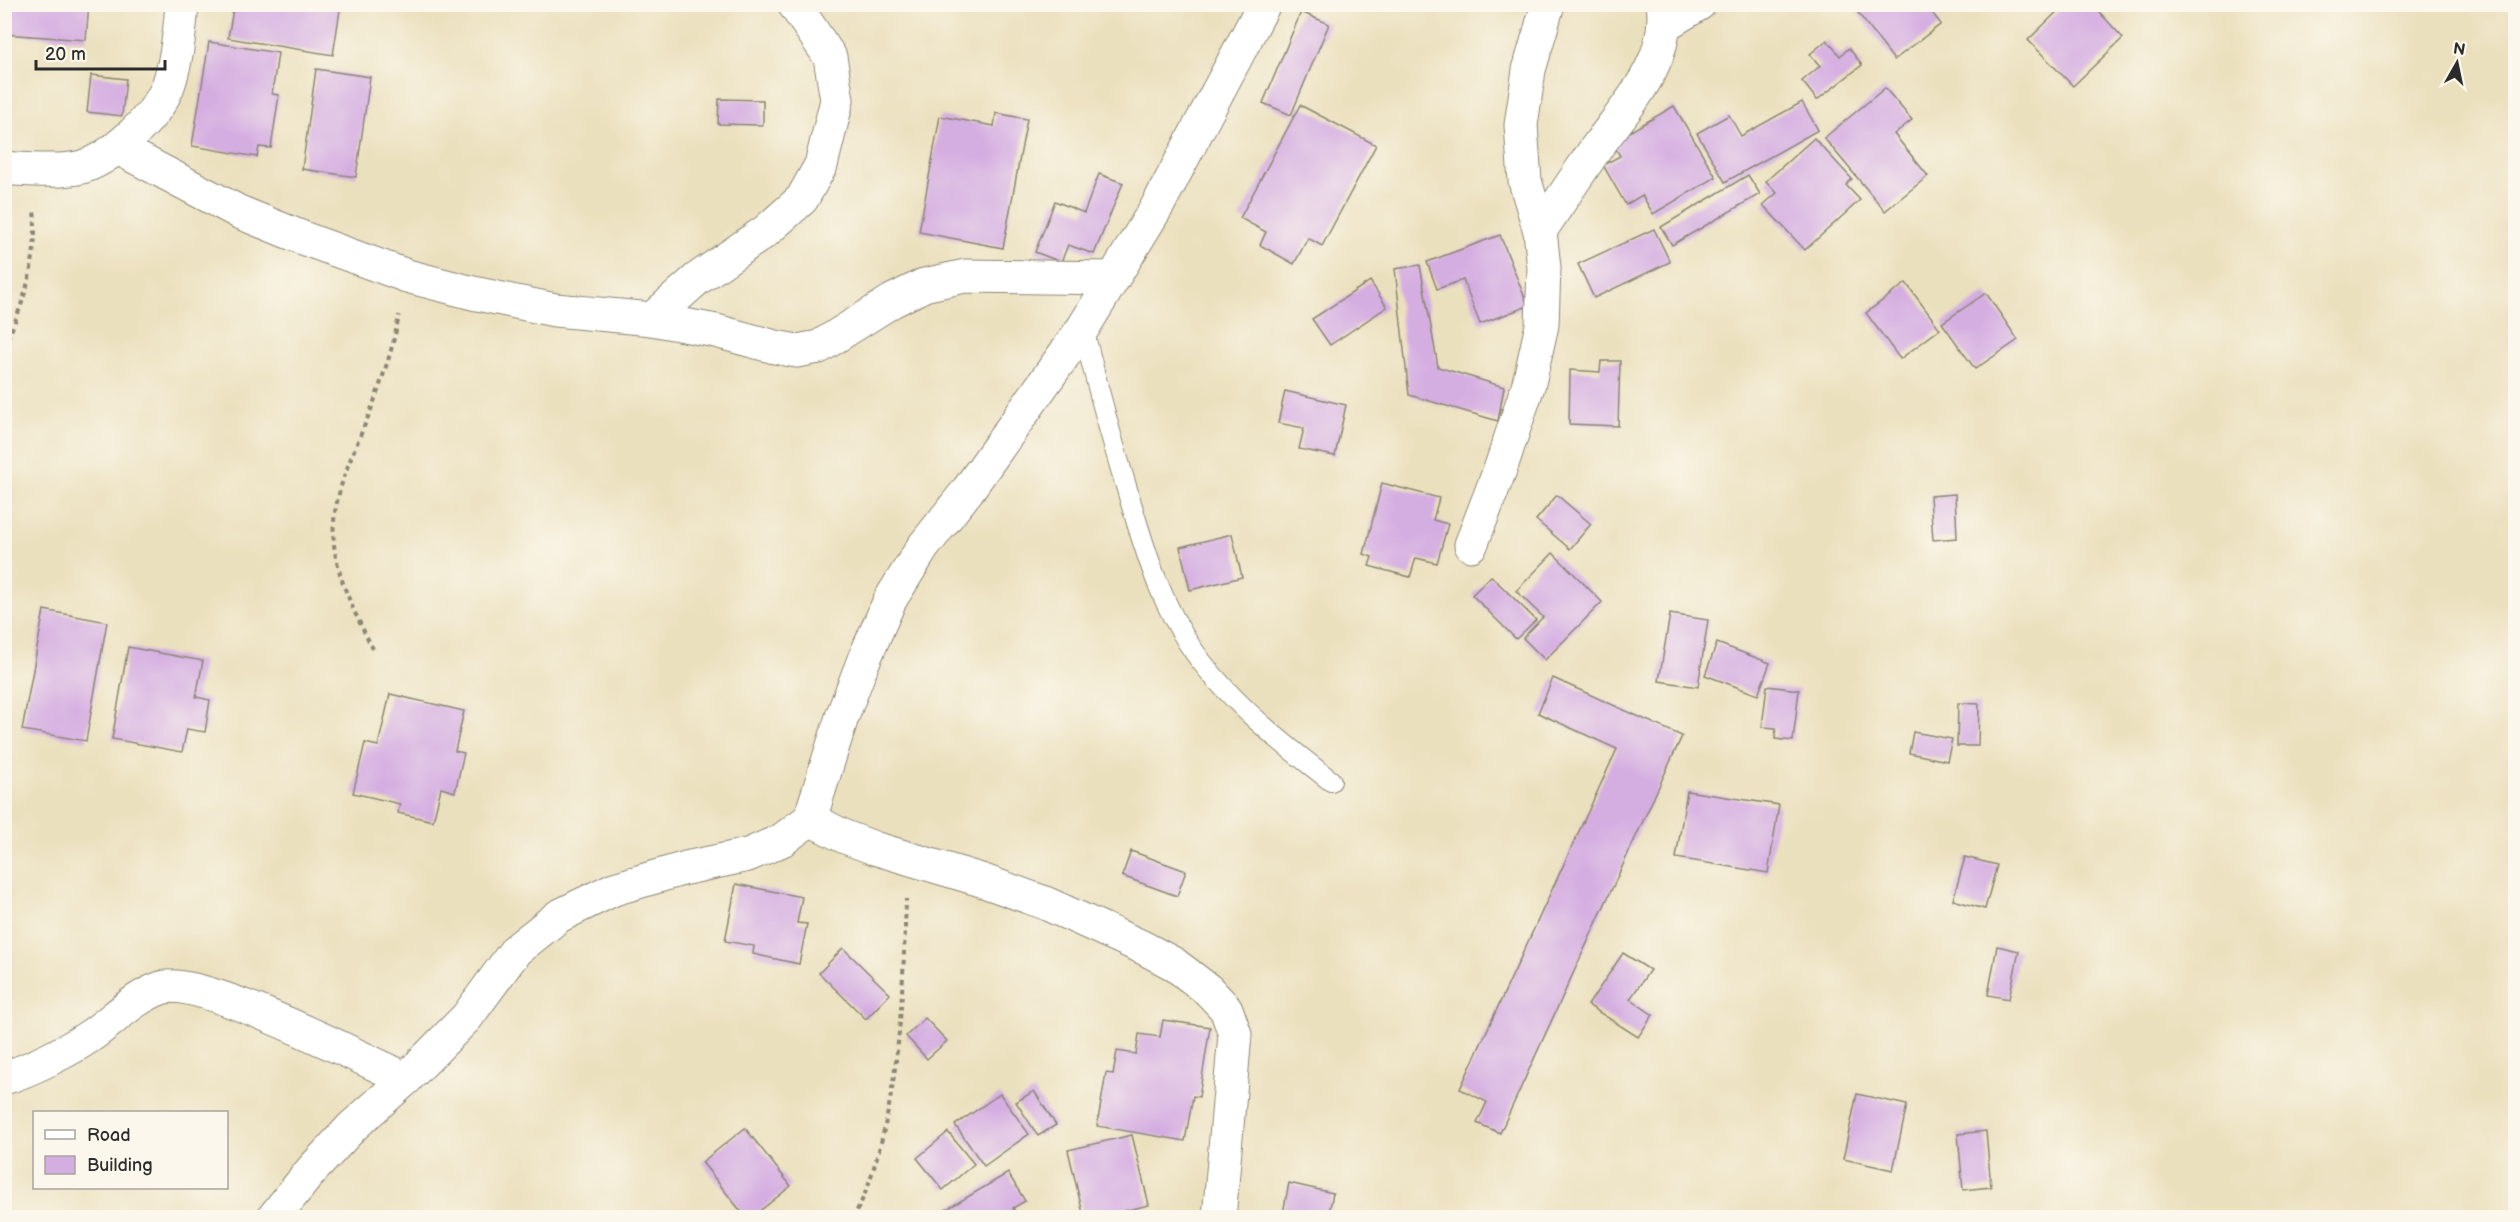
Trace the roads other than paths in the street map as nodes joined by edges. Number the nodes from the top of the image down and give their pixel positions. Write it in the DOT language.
graph roads {
  1 [pos="182,4"];
  2 [pos="794,4"];
  3 [pos="1264,4"];
  4 [pos="1548,4"];
  5 [pos="1699,4"];
  6 [pos="1664,14"];
  7 [pos="118,148"];
  8 [pos="17,169"];
  9 [pos="1540,231"];
  10 [pos="1113,278"];
  11 [pos="652,319"];
  12 [pos="1083,328"];
  13 [pos="1471,546"];
  14 [pos="1331,781"];
  15 [pos="810,819"];
  16 [pos="4,1078"];
  17 [pos="406,1079"];
  18 [pos="273,1218"];
  19 [pos="1220,1218"];
  1 -- 7 [label="street"];
  2 -- 11 [label="street"];
  3 -- 10 [label="street"];
  4 -- 9 [label="street"];
  5 -- 6 [label="street"];
  6 -- 9 [label="street"];
  7 -- 8 [label="street"];
  7 -- 11 [label="street"];
  9 -- 13 [label="street"];
  10 -- 11 [label="street"];
  10 -- 12 [label="street"];
  12 -- 14 [label="lane"];
  12 -- 15 [label="street"];
  15 -- 17 [label="street"];
  15 -- 19 [label="street"];
  16 -- 17 [label="street"];
  17 -- 18 [label="street"];
}
